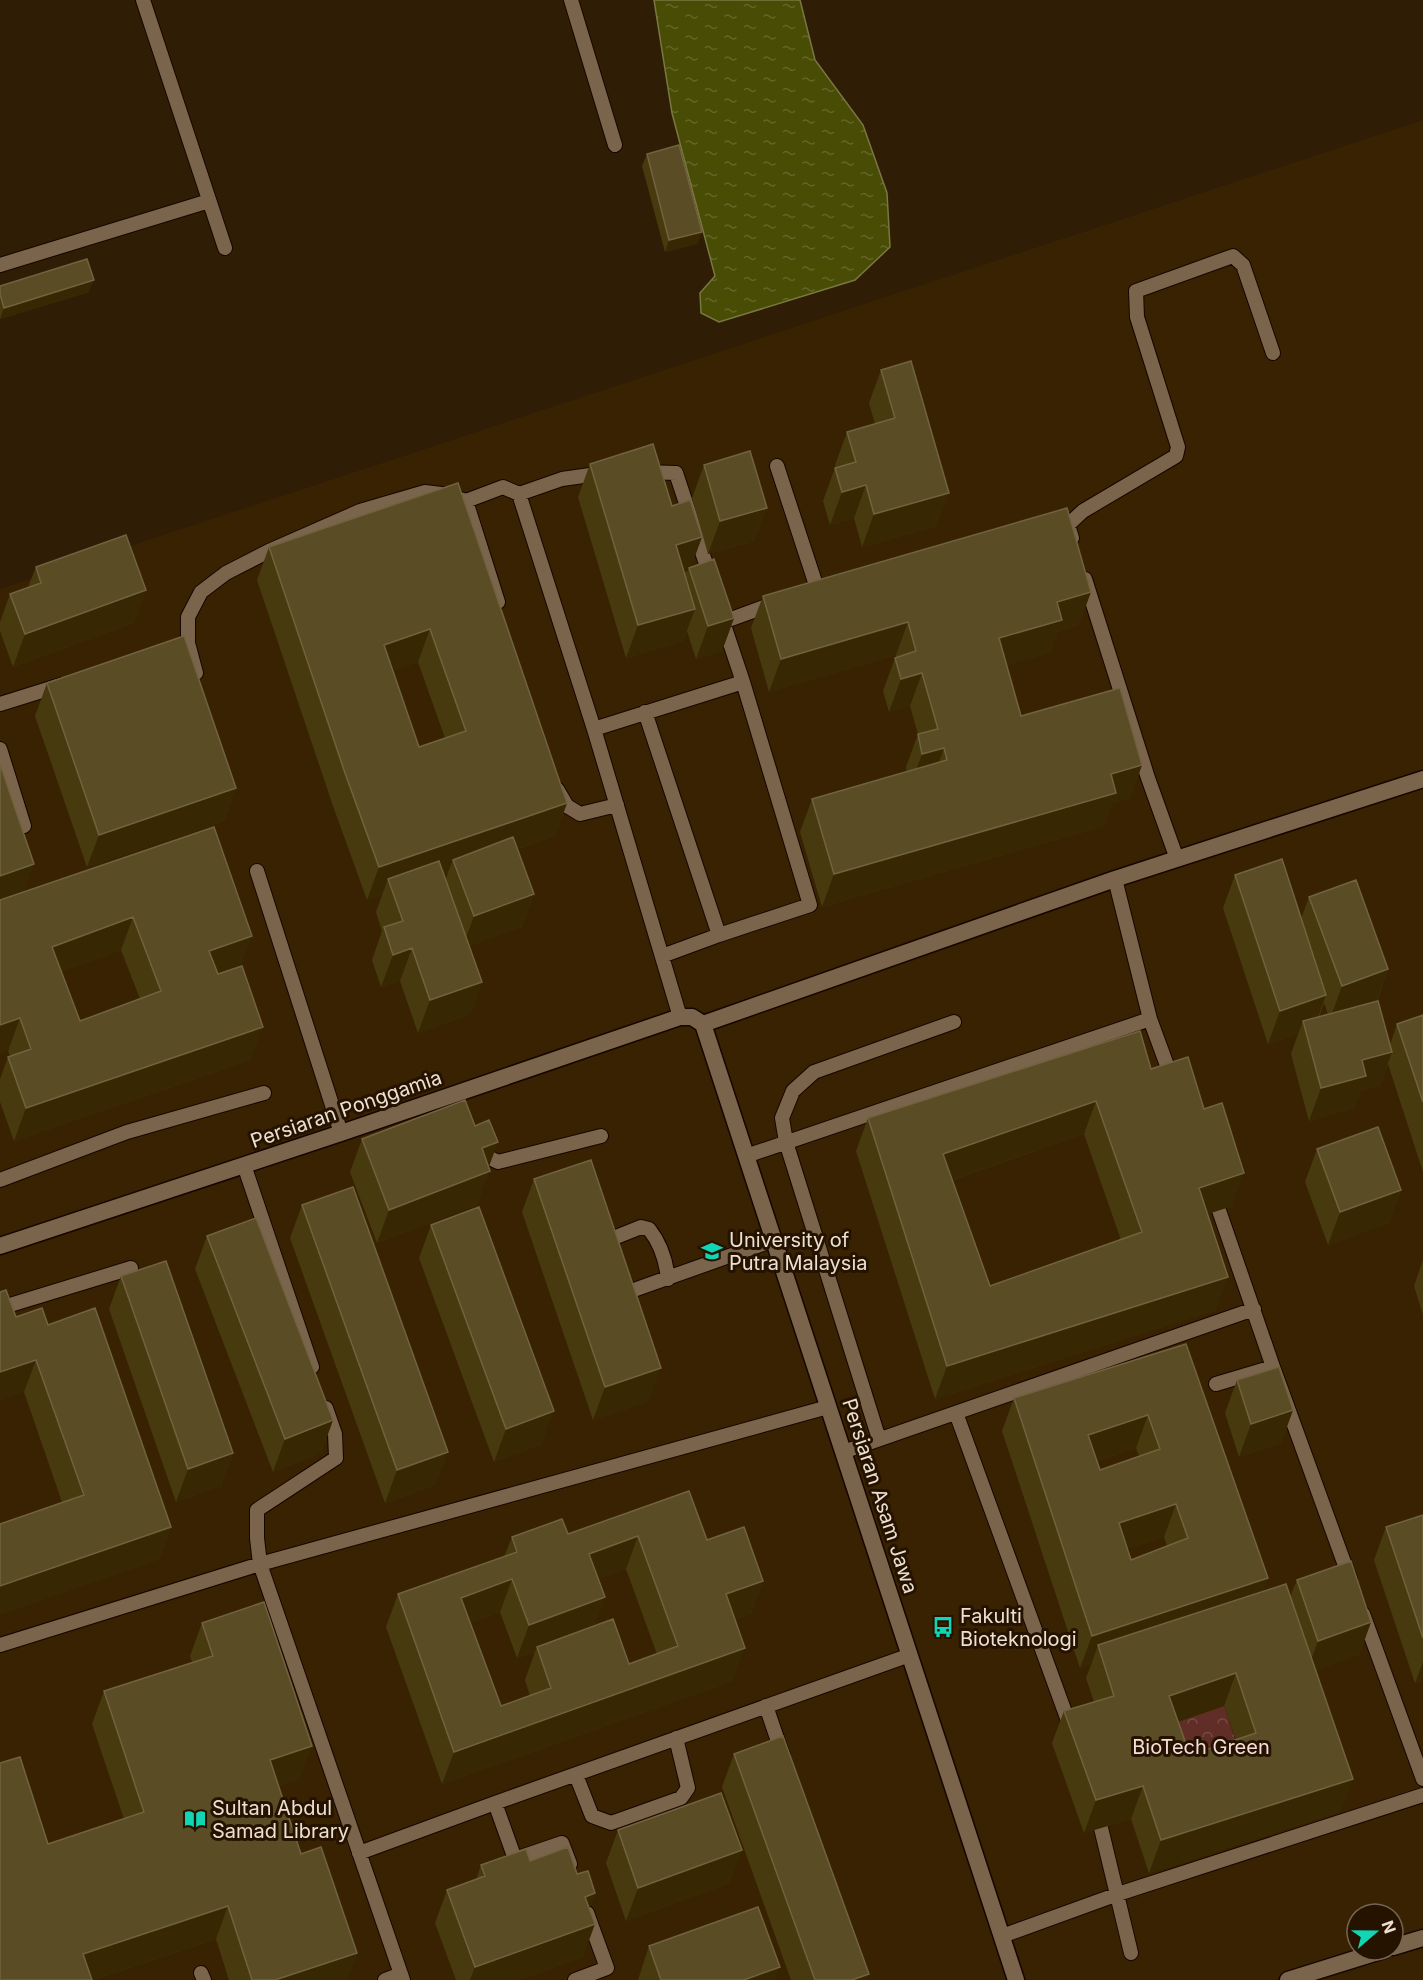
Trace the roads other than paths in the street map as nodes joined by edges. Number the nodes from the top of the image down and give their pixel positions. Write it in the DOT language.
graph roads {
  1 [pos="143,0"];
  2 [pos="571,0"];
  3 [pos="615,145"];
  4 [pos="209,201"];
  5 [pos="225,248"];
  6 [pos="0,265"];
  7 [pos="1273,352"];
  8 [pos="777,466"];
  9 [pos="519,494"];
  10 [pos="466,501"];
  11 [pos="1075,547"];
  12 [pos="1082,569"];
  13 [pos="711,579"];
  14 [pos="502,613"];
  15 [pos="77,679"];
  16 [pos="743,682"];
  17 [pos="200,688"];
  18 [pos="0,704"];
  19 [pos="645,712"];
  20 [pos="594,729"];
  21 [pos="0,749"];
  22 [pos="551,770"];
  23 [pos="1423,780"];
  24 [pos="617,805"];
  25 [pos="24,826"];
  26 [pos="1177,860"];
  27 [pos="257,871"];
  28 [pos="1115,879"];
  29 [pos="719,935"];
  30 [pos="662,956"];
  31 [pos="680,1017"];
  32 [pos="1150,1019"];
  33 [pos="954,1022"];
  34 [pos="703,1024"];
  35 [pos="264,1093"];
  36 [pos="1178,1097"];
  37 [pos="341,1133"];
  38 [pos="602,1136"];
  39 [pos="474,1142"];
  40 [pos="786,1142"];
  41 [pos="746,1156"];
  42 [pos="244,1166"];
  43 [pos="1206,1175"];
  44 [pos="0,1180"];
  45 [pos="774,1240"];
  46 [pos="0,1246"];
  47 [pos="605,1259"];
  48 [pos="131,1268"];
  49 [pos="611,1278"];
  50 [pos="668,1279"];
  51 [pos="0,1308"];
  52 [pos="1254,1309"];
  53 [pos="1273,1367"];
  54 [pos="316,1378"];
  55 [pos="1216,1384"];
  56 [pos="323,1400"];
  57 [pos="828,1407"];
  58 [pos="956,1413"];
  59 [pos="879,1439"];
  60 [pos="843,1452"];
  61 [pos="260,1564"];
  62 [pos="0,1645"];
  63 [pos="910,1655"];
  64 [pos="766,1706"];
  65 [pos="1074,1737"];
  66 [pos="676,1738"];
  67 [pos="788,1772"];
  68 [pos="576,1774"];
  69 [pos="1423,1779"];
  70 [pos="1423,1795"];
  71 [pos="495,1803"];
  72 [pos="1101,1828"];
  73 [pos="359,1853"];
  74 [pos="573,1874"];
  75 [pos="1118,1894"];
  76 [pos="581,1895"];
  77 [pos="1002,1936"];
  78 [pos="1423,1938"];
  79 [pos="1405,1943"];
  80 [pos="1131,1953"];
  81 [pos="1346,1962"];
  82 [pos="402,1977"];
  83 [pos="385,1980"];
  84 [pos="575,1980"];
  85 [pos="1017,1980"];
  86 [pos="1288,1980"];
  1 -- 4 [label="lane"];
  2 -- 3 [label="lane"];
  4 -- 5 [label="lane"];
  4 -- 6 [label="lane"];
  7 -- 11 [label="lane"];
  8 -- 16 [label="lane"];
  9 -- 10 [label="lane"];
  9 -- 13 [label="lane"];
  9 -- 20 [label="lane"];
  10 -- 14 [label="lane"];
  10 -- 17 [label="lane"];
  12 -- 26 [label="lane"];
  15 -- 18 [label="lane"];
  16 -- 19 [label="lane"];
  16 -- 29 [label="lane"];
  19 -- 20 [label="lane"];
  19 -- 29 [label="lane"];
  20 -- 24 [label="lane"];
  21 -- 25 [label="lane"];
  22 -- 24 [label="lane"];
  23 -- 26 [label="street"];
  24 -- 30 [label="lane"];
  26 -- 28 [label="street"];
  27 -- 37 [label="lane"];
  28 -- 32 [label="lane"];
  28 -- 34 [label="street"];
  29 -- 30 [label="lane"];
  30 -- 31 [label="lane"];
  31 -- 34 [label="street"];
  31 -- 37 [label="street, Persiaran Ponggamia"];
  32 -- 36 [label="lane"];
  32 -- 40 [label="lane"];
  33 -- 40 [label="lane"];
  34 -- 41 [label="street, Persiaran Asam Jawa"];
  35 -- 44 [label="lane"];
  37 -- 42 [label="street, Persiaran Ponggamia"];
  38 -- 39 [label="lane"];
  40 -- 41 [label="lane"];
  40 -- 59 [label="lane"];
  41 -- 45 [label="street, Persiaran Asam Jawa"];
  42 -- 46 [label="street, Persiaran Ponggamia"];
  42 -- 54 [label="lane"];
  43 -- 52 [label="lane"];
  45 -- 50 [label="lane"];
  45 -- 57 [label="street, Persiaran Asam Jawa"];
  47 -- 50 [label="lane"];
  48 -- 51 [label="lane"];
  49 -- 50 [label="lane"];
  52 -- 53 [label="lane"];
  52 -- 58 [label="lane"];
  53 -- 55 [label="lane"];
  53 -- 69 [label="lane"];
  56 -- 61 [label="lane"];
  57 -- 60 [label="street, Persiaran Asam Jawa"];
  57 -- 61 [label="lane"];
  58 -- 59 [label="lane"];
  58 -- 65 [label="lane"];
  59 -- 60 [label="lane"];
  60 -- 63 [label="street, Persiaran Asam Jawa"];
  61 -- 62 [label="lane"];
  61 -- 73 [label="lane"];
  63 -- 64 [label="lane"];
  63 -- 77 [label="street, Persiaran Asam Jawa"];
  64 -- 66 [label="lane"];
  64 -- 67 [label="lane"];
  66 -- 68 [label="lane"];
  66 -- 68 [label="lane"];
  68 -- 71 [label="lane"];
  70 -- 75 [label="lane"];
  71 -- 73 [label="lane"];
  71 -- 74 [label="lane"];
  72 -- 75 [label="lane"];
  73 -- 82 [label="lane"];
  75 -- 77 [label="lane"];
  75 -- 80 [label="lane"];
  76 -- 84 [label="lane"];
  77 -- 85 [label="street, Persiaran Asam Jawa"];
  78 -- 79 [label="street"];
  81 -- 86 [label="street"];
  82 -- 83 [label="lane"];
}
